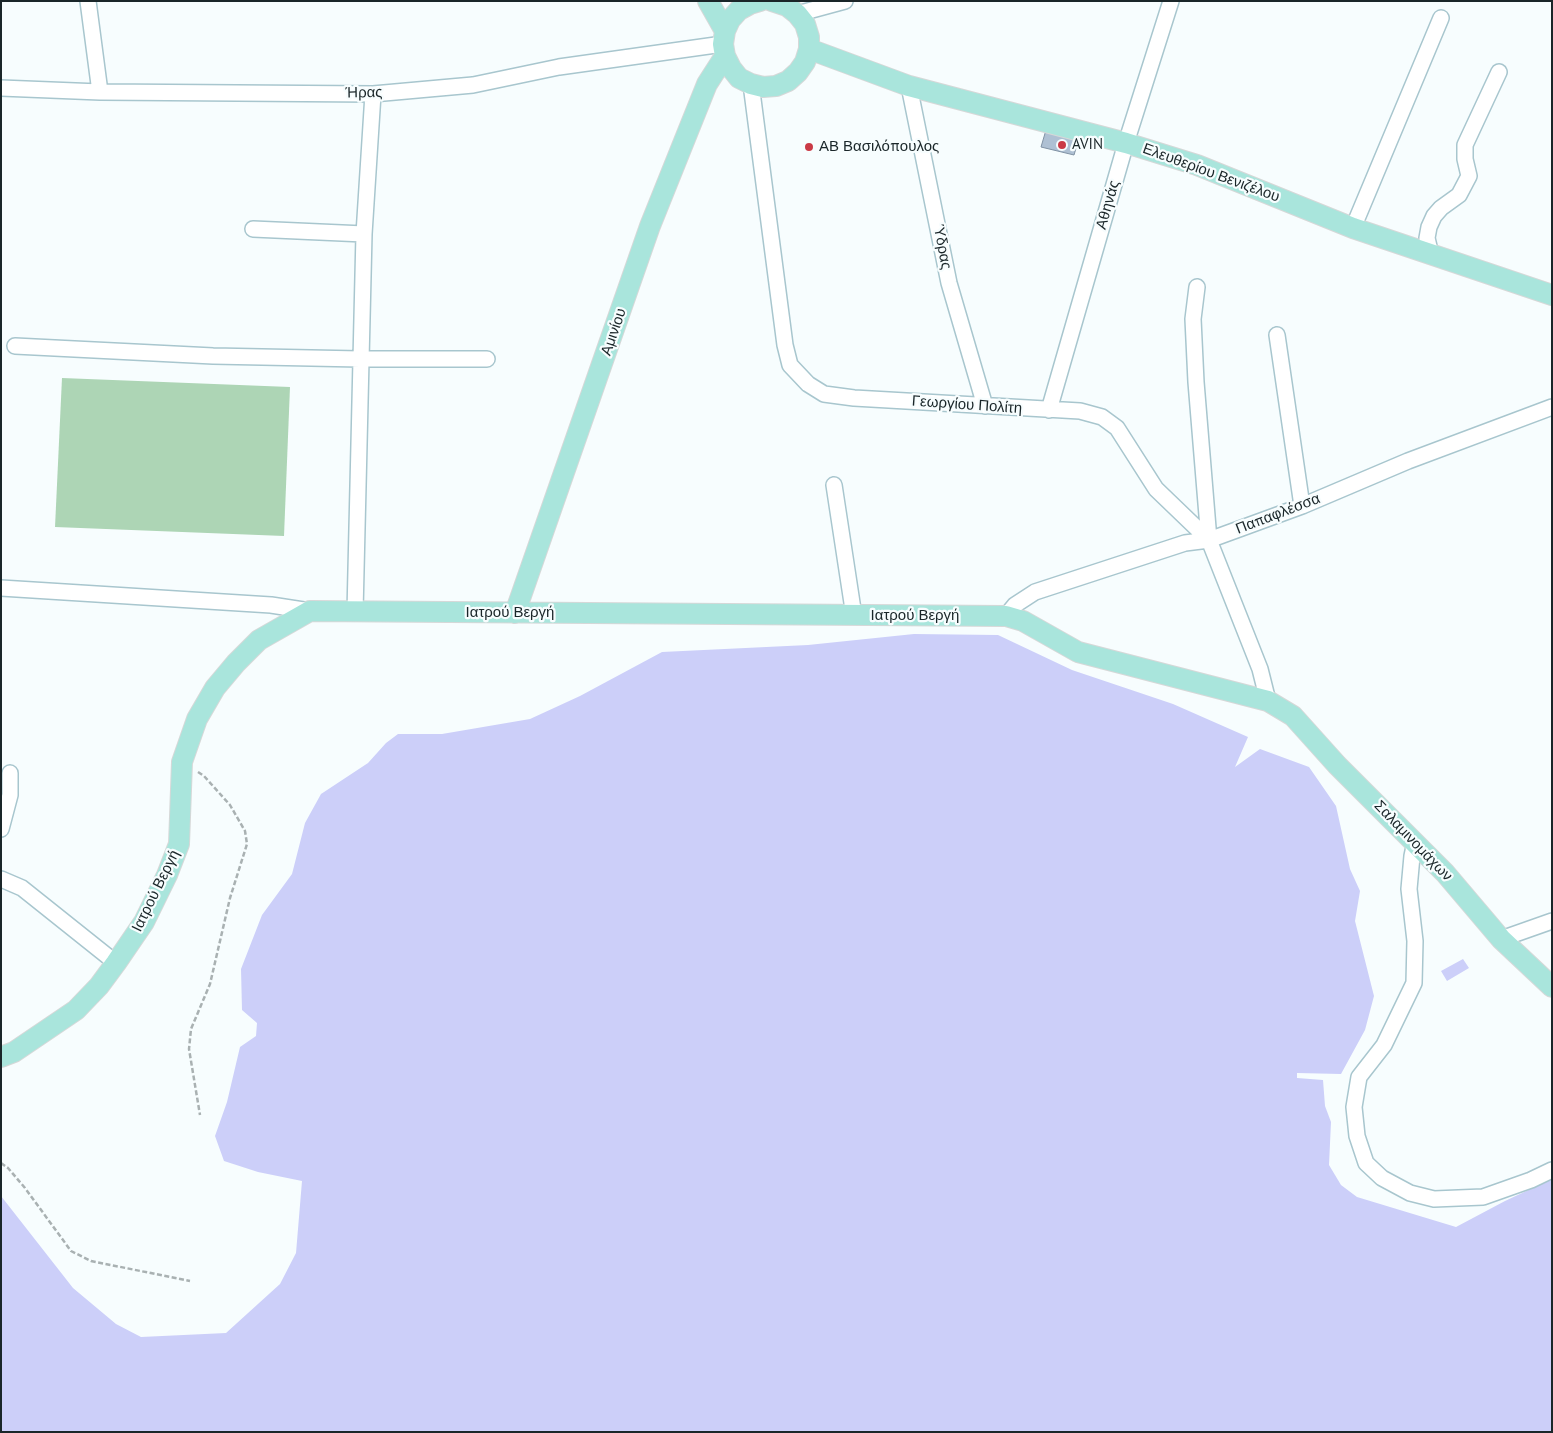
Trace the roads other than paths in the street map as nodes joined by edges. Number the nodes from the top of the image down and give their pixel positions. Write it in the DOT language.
graph roads {
  1 [pos="88,1"];
  2 [pos="708,1"];
  3 [pos="760,1"];
  4 [pos="845,1"];
  5 [pos="1171,1"];
  6 [pos="786,6"];
  7 [pos="1441,18"];
  8 [pos="724,44"];
  9 [pos="809,49"];
  10 [pos="1499,72"];
  11 [pos="750,84"];
  12 [pos="909,86"];
  13 [pos="1,88"];
  14 [pos="100,92"];
  15 [pos="373,94"];
  16 [pos="1126,143"];
  17 [pos="1353,228"];
  18 [pos="253,229"];
  19 [pos="364,234"];
  20 [pos="1431,255"];
  21 [pos="1197,287"];
  22 [pos="1552,295"];
  23 [pos="1276,335"];
  24 [pos="16,346"];
  25 [pos="360,359"];
  26 [pos="487,359"];
  27 [pos="985,406"];
  28 [pos="1552,407"];
  29 [pos="1049,410"];
  30 [pos="834,484"];
  31 [pos="1302,506"];
  32 [pos="1209,540"];
  33 [pos="1,588"];
  34 [pos="310,611"];
  35 [pos="355,612"];
  36 [pos="515,612"];
  37 [pos="854,616"];
  38 [pos="1006,616"];
  39 [pos="1268,702"];
  40 [pos="10,773"];
  41 [pos="1,829"];
  42 [pos="1415,842"];
  43 [pos="1,879"];
  44 [pos="1552,921"];
  45 [pos="1501,939"];
  46 [pos="116,962"];
  47 [pos="1552,987"];
  48 [pos="1,1057"];
  49 [pos="1552,1170"];
  1 -- 14 [label="street"];
  2 -- 8 [label="main road"];
  3 -- 8 [label="main road, Αμινίου"];
  4 -- 6 [label="street"];
  5 -- 16 [label="street, Αθηνάς"];
  6 -- 9 [label="main road"];
  7 -- 17 [label="street"];
  8 -- 11 [label="main road"];
  8 -- 15 [label="street, Ήρας"];
  8 -- 36 [label="main road, Αμινίου"];
  9 -- 11 [label="main road"];
  9 -- 12 [label="main road, Ελευθερίου Βενιζέλου"];
  10 -- 20 [label="street"];
  11 -- 27 [label="street, Γεωργίου Πολίτη"];
  12 -- 16 [label="main road, Ελευθερίου Βενιζέλου"];
  12 -- 27 [label="street, Ύδρας"];
  13 -- 14 [label="street, Ήρας"];
  14 -- 15 [label="street, Ήρας"];
  15 -- 19 [label="street"];
  16 -- 17 [label="main road, Ελευθερίου Βενιζέλου"];
  16 -- 29 [label="street, Αθηνάς"];
  17 -- 20 [label="main road, Ελευθερίου Βενιζέλου"];
  18 -- 19 [label="street"];
  19 -- 25 [label="street"];
  20 -- 22 [label="main road, Ελευθερίου Βενιζέλου"];
  21 -- 32 [label="street"];
  23 -- 31 [label="street"];
  24 -- 25 [label="street"];
  25 -- 26 [label="street"];
  25 -- 35 [label="street"];
  27 -- 29 [label="street, Γεωργίου Πολίτη"];
  28 -- 31 [label="street, Παπαφλέσσα"];
  29 -- 32 [label="street, Γεωργίου Πολίτη"];
  30 -- 37 [label="street"];
  31 -- 32 [label="street, Παπαφλέσσα"];
  32 -- 38 [label="street, Παπαφλέσσα"];
  32 -- 39 [label="street, Γεωργίου Πολίτη"];
  33 -- 34 [label="street"];
  34 -- 35 [label="main road, Ιατρού Βεργή"];
  34 -- 46 [label="main road, Ιατρού Βεργή"];
  35 -- 36 [label="main road, Ιατρού Βεργή"];
  36 -- 37 [label="main road, Ιατρού Βεργή"];
  37 -- 38 [label="main road, Ιατρού Βεργή"];
  38 -- 39 [label="main road, Ιατρού Βεργή"];
  39 -- 42 [label="main road, Σαλαμινομάχων"];
  40 -- 41 [label="street"];
  42 -- 45 [label="main road, Σαλαμινομάχων"];
  42 -- 49 [label="street"];
  43 -- 46 [label="street"];
  44 -- 45 [label="street"];
  45 -- 47 [label="main road, Σαλαμινομάχων"];
  46 -- 48 [label="main road, Ιατρού Βεργή"];
}
